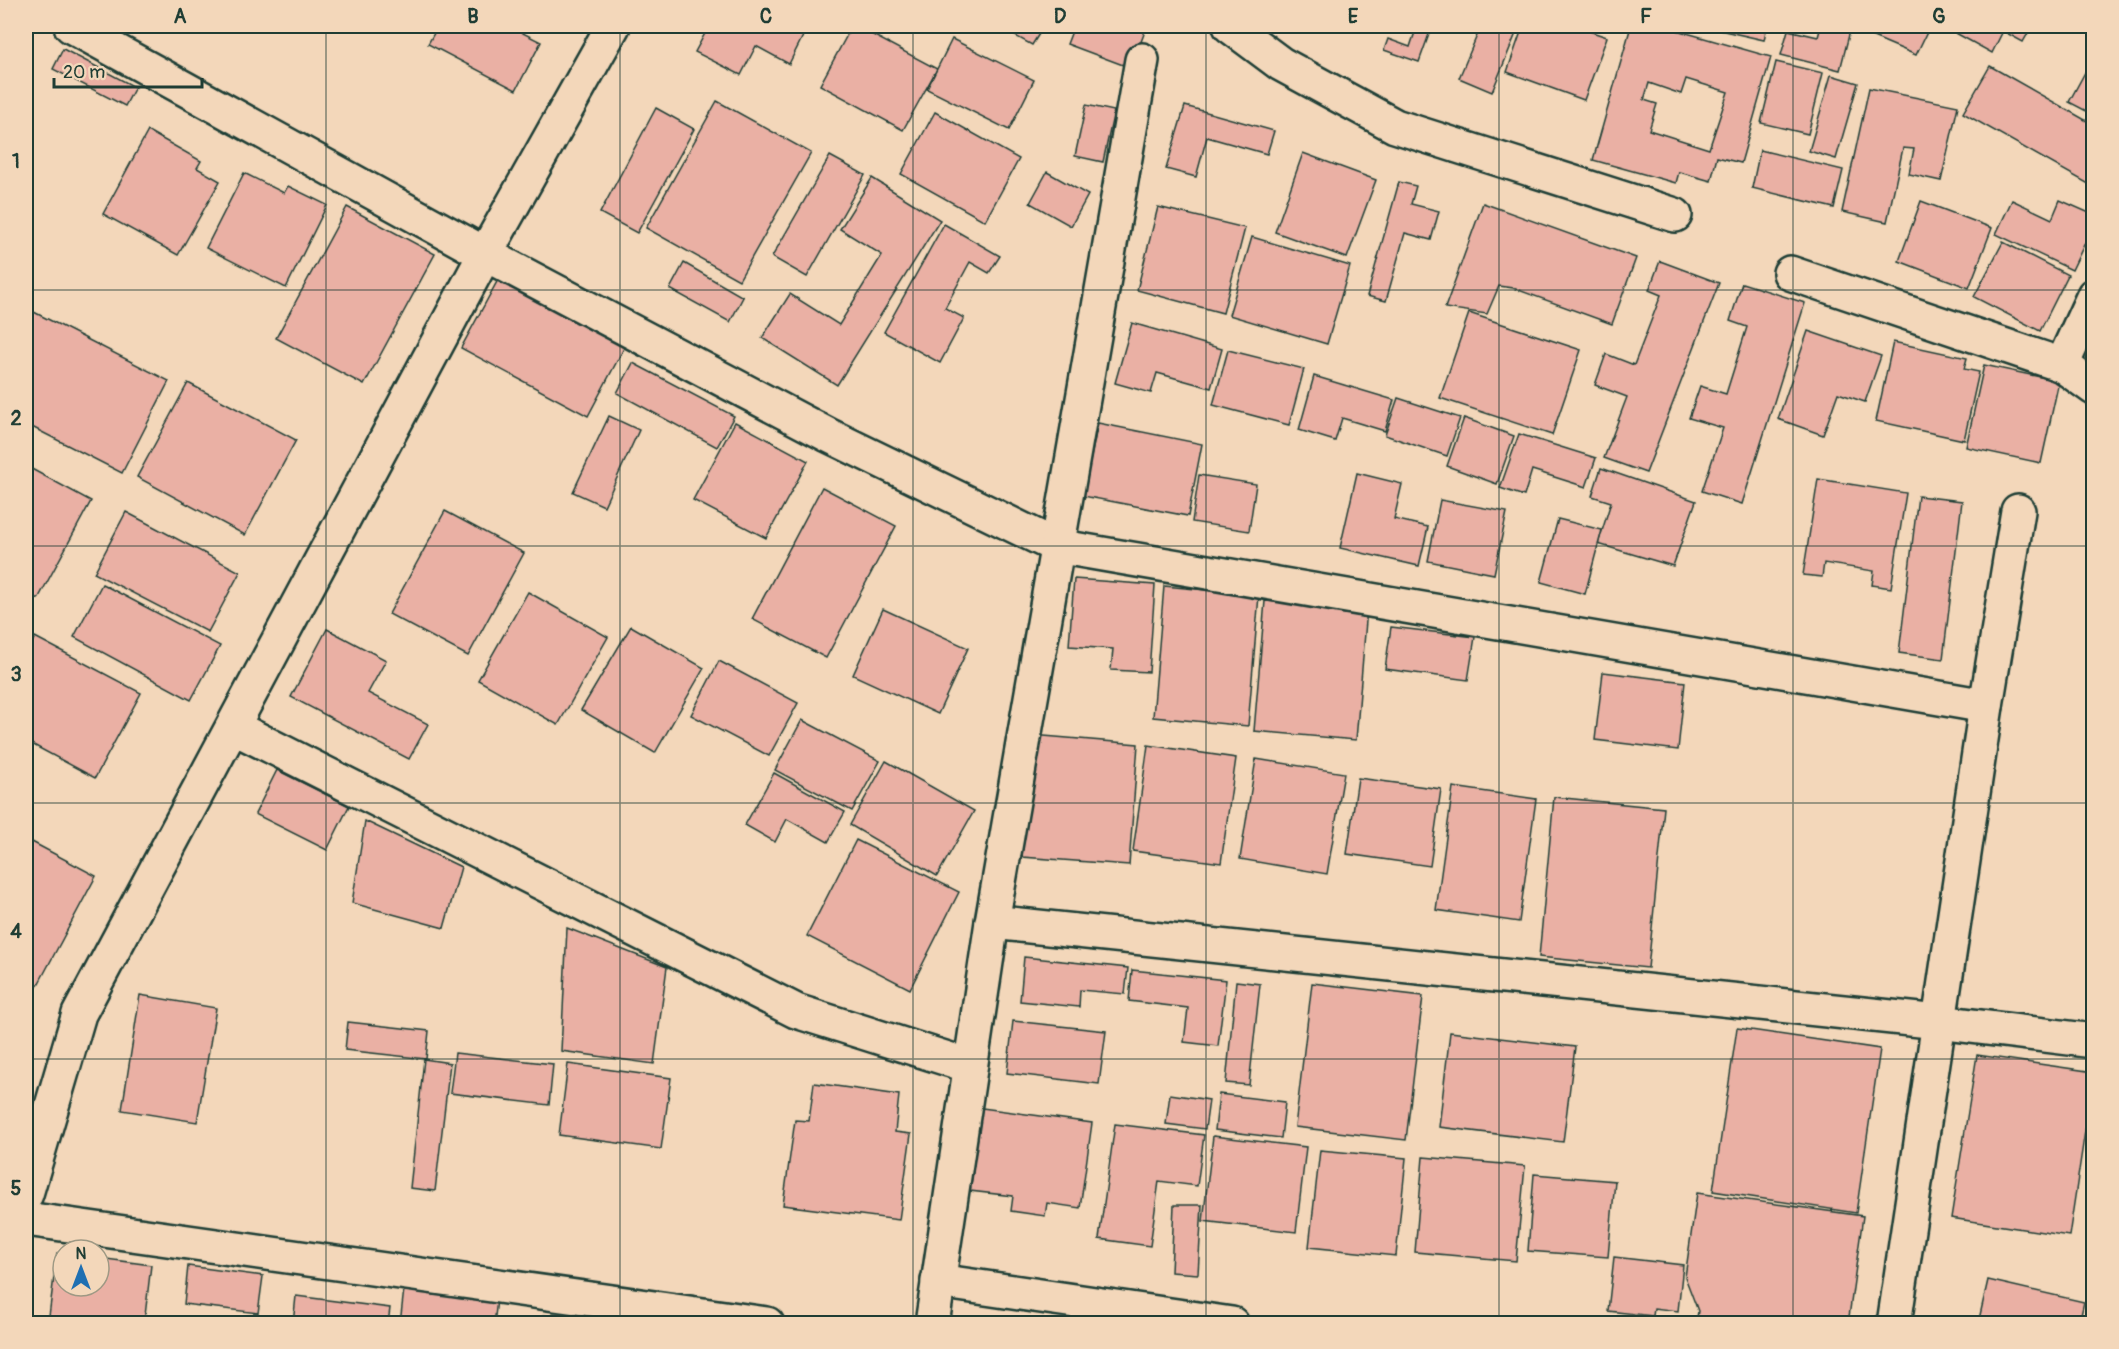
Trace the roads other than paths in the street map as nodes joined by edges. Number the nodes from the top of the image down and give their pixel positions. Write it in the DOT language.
graph roads {
  1 [pos="70,26"];
  2 [pos="613,26"];
  3 [pos="1230,26"];
  4 [pos="1142,60"];
  5 [pos="1675,215"];
  6 [pos="485,254"];
  7 [pos="1790,273"];
  8 [pos="2094,295"];
  9 [pos="2062,365"];
  10 [pos="2094,388"];
  11 [pos="2018,511"];
  12 [pos="1056,546"];
  13 [pos="1986,706"];
  14 [pos="233,727"];
  15 [pos="992,922"];
  16 [pos="1939,1022"];
  17 [pos="2094,1041"];
  18 [pos="970,1066"];
  19 [pos="26,1194"];
  20 [pos="26,1219"];
  21 [pos="938,1281"];
  22 [pos="767,1323"];
  23 [pos="932,1323"];
  24 [pos="1232,1323"];
  25 [pos="1894,1323"];
  1 -- 6 [label="street"];
  2 -- 6 [label="street"];
  3 -- 5 [label="street"];
  4 -- 12 [label="street"];
  6 -- 12 [label="street"];
  6 -- 14 [label="street"];
  7 -- 9 [label="street"];
  8 -- 9 [label="street"];
  9 -- 10 [label="street"];
  11 -- 13 [label="street"];
  12 -- 13 [label="street"];
  12 -- 15 [label="street"];
  13 -- 16 [label="street"];
  14 -- 18 [label="street"];
  14 -- 19 [label="street"];
  15 -- 16 [label="street"];
  15 -- 18 [label="street"];
  16 -- 17 [label="street"];
  16 -- 25 [label="street"];
  18 -- 21 [label="street"];
  20 -- 22 [label="street"];
  21 -- 23 [label="street"];
  21 -- 24 [label="street"];
}
